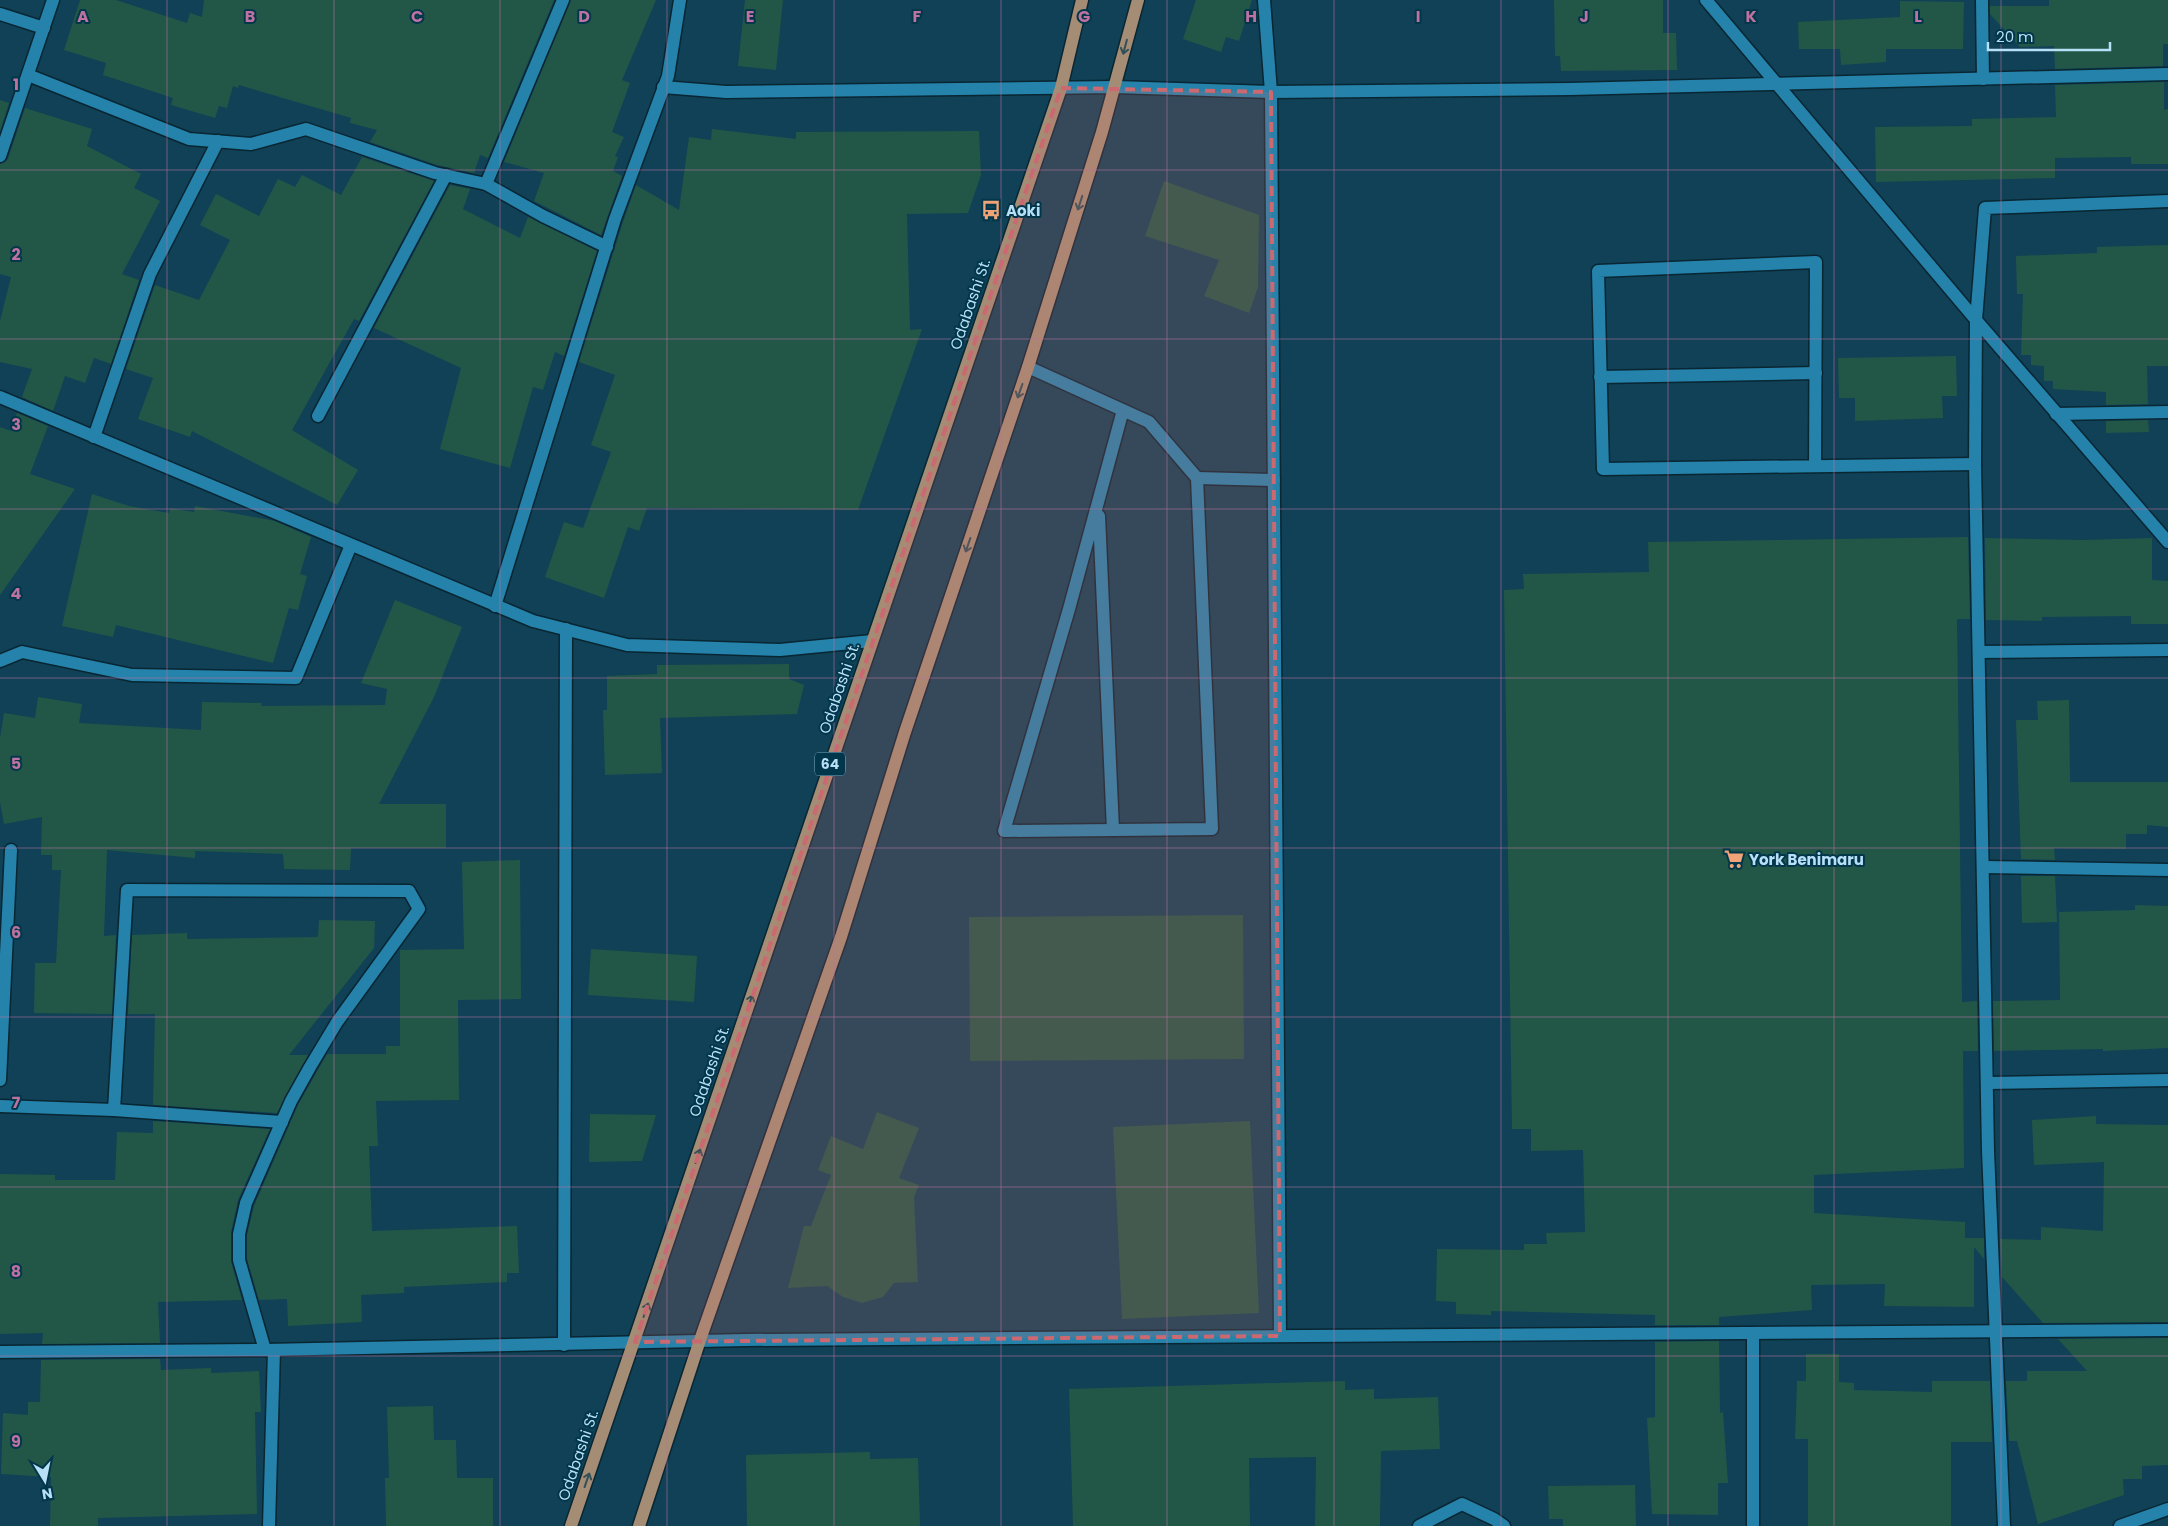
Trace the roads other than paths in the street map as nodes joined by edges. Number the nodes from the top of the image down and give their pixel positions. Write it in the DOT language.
graph roads {
  1 [pos="52,0"];
  2 [pos="563,0"];
  3 [pos="680,0"];
  4 [pos="1082,0"];
  5 [pos="1138,0"];
  6 [pos="1264,0"];
  7 [pos="1706,0"];
  8 [pos="1982,0"];
  9 [pos="0,14"];
  10 [pos="44,28"];
  11 [pos="2168,74"];
  12 [pos="28,75"];
  13 [pos="1983,79"];
  14 [pos="1776,84"];
  15 [pos="664,87"];
  16 [pos="1115,87"];
  17 [pos="1062,88"];
  18 [pos="1271,92"];
  19 [pos="218,141"];
  20 [pos="0,156"];
  21 [pos="446,175"];
  22 [pos="486,184"];
  23 [pos="2168,200"];
  24 [pos="607,247"];
  25 [pos="1976,320"];
  26 [pos="1028,367"];
  27 [pos="1816,373"];
  28 [pos="1600,377"];
  29 [pos="0,397"];
  30 [pos="1123,410"];
  31 [pos="2168,412"];
  32 [pos="2056,414"];
  33 [pos="318,416"];
  34 [pos="94,436"];
  35 [pos="1975,464"];
  36 [pos="1816,466"];
  37 [pos="1197,478"];
  38 [pos="1274,480"];
  39 [pos="1098,502"];
  40 [pos="2168,542"];
  41 [pos="351,545"];
  42 [pos="495,606"];
  43 [pos="566,629"];
  44 [pos="872,641"];
  45 [pos="2168,650"];
  46 [pos="1979,652"];
  47 [pos="0,661"];
  48 [pos="1113,830"];
  49 [pos="11,850"];
  50 [pos="1983,867"];
  51 [pos="2168,870"];
  52 [pos="0,1080"];
  53 [pos="2168,1080"];
  54 [pos="1987,1083"];
  55 [pos="0,1106"];
  56 [pos="114,1110"];
  57 [pos="282,1122"];
  58 [pos="2168,1330"];
  59 [pos="1996,1332"];
  60 [pos="1753,1333"];
  61 [pos="1280,1336"];
  62 [pos="700,1340"];
  63 [pos="635,1342"];
  64 [pos="564,1345"];
  65 [pos="269,1350"];
  66 [pos="0,1352"];
  67 [pos="2168,1508"];
  68 [pos="269,1526"];
  69 [pos="571,1526"];
  70 [pos="639,1526"];
  71 [pos="1419,1526"];
  72 [pos="1504,1526"];
  73 [pos="1753,1526"];
  74 [pos="2004,1526"];
  75 [pos="2120,1526"];
  1 -- 10 [label="street"];
  2 -- 22 [label="street"];
  3 -- 15 [label="street"];
  4 -- 17 [label="main road, Odabashi St. / 64"];
  5 -- 16 [label="main road, one-way"];
  6 -- 18 [label="street"];
  7 -- 14 [label="street"];
  8 -- 13 [label="street"];
  9 -- 10 [label="street"];
  10 -- 12 [label="street"];
  11 -- 13 [label="street"];
  12 -- 19 [label="street"];
  12 -- 20 [label="street"];
  13 -- 14 [label="street"];
  14 -- 18 [label="street"];
  14 -- 25 [label="street"];
  15 -- 17 [label="street"];
  15 -- 24 [label="street"];
  16 -- 17 [label="street"];
  16 -- 18 [label="street"];
  16 -- 26 [label="main road, one-way"];
  17 -- 44 [label="main road, Odabashi St. / 64"];
  18 -- 38 [label="street"];
  19 -- 21 [label="street"];
  19 -- 34 [label="street"];
  21 -- 22 [label="street"];
  21 -- 33 [label="street"];
  22 -- 24 [label="street"];
  23 -- 25 [label="street"];
  24 -- 42 [label="street"];
  25 -- 32 [label="street"];
  25 -- 35 [label="street"];
  26 -- 30 [label="street"];
  26 -- 62 [label="main road, one-way"];
  27 -- 28 [label="street"];
  27 -- 28 [label="street"];
  27 -- 36 [label="street"];
  28 -- 36 [label="street"];
  29 -- 34 [label="street"];
  30 -- 37 [label="street"];
  30 -- 39 [label="street"];
  31 -- 32 [label="street"];
  32 -- 40 [label="street"];
  34 -- 41 [label="street"];
  35 -- 36 [label="street"];
  35 -- 46 [label="street"];
  37 -- 38 [label="street"];
  37 -- 48 [label="street"];
  38 -- 61 [label="street"];
  39 -- 48 [label="street"];
  39 -- 48 [label="street"];
  41 -- 42 [label="street"];
  41 -- 47 [label="street"];
  42 -- 43 [label="street"];
  43 -- 44 [label="street"];
  43 -- 64 [label="street"];
  63 -- 44 [label="main road, Odabashi St. / 64, one-way"];
  45 -- 46 [label="street"];
  46 -- 50 [label="street"];
  49 -- 52 [label="street"];
  50 -- 51 [label="street"];
  50 -- 54 [label="street"];
  53 -- 54 [label="street"];
  54 -- 59 [label="street"];
  55 -- 56 [label="street"];
  56 -- 57 [label="street"];
  56 -- 57 [label="street"];
  57 -- 65 [label="street"];
  58 -- 59 [label="street"];
  59 -- 60 [label="street"];
  59 -- 74 [label="street"];
  60 -- 61 [label="street"];
  60 -- 73 [label="street"];
  61 -- 62 [label="street"];
  62 -- 63 [label="street"];
  62 -- 70 [label="main road"];
  63 -- 64 [label="street"];
  69 -- 63 [label="main road, Odabashi St. / 64, one-way"];
  64 -- 65 [label="street"];
  65 -- 66 [label="street"];
  65 -- 68 [label="street"];
  67 -- 75 [label="street"];
  71 -- 72 [label="street"];
}
